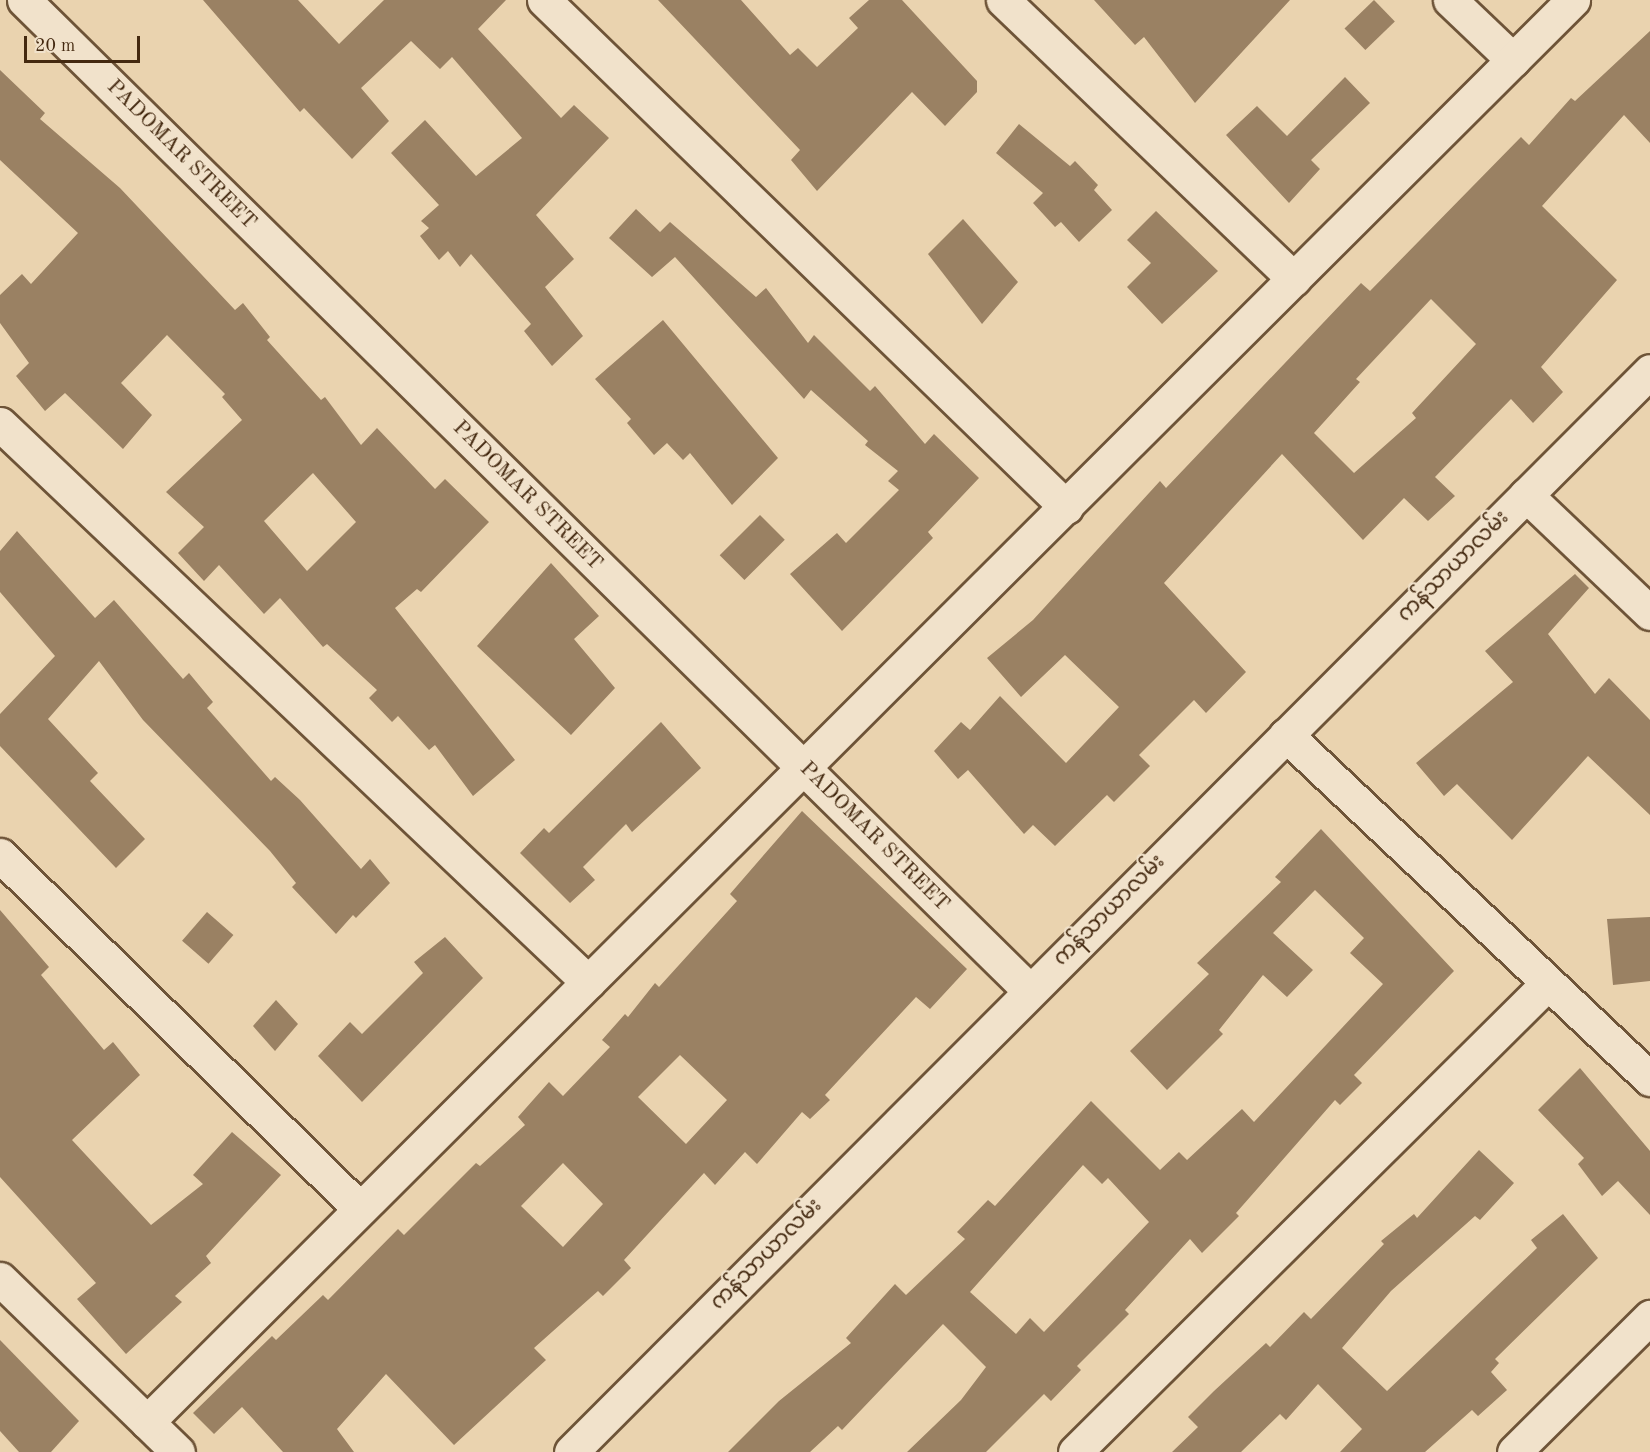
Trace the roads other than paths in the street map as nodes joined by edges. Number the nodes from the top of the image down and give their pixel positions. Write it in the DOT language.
graph roads {
  1 [pos="24,0"];
  2 [pos="544,0"];
  3 [pos="1003,0"];
  4 [pos="1450,0"];
  5 [pos="1573,0"];
  6 [pos="1513,60"];
  7 [pos="1294,279"];
  8 [pos="1650,371"];
  9 [pos="0,424"];
  10 [pos="1526,495"];
  11 [pos="1066,507"];
  12 [pos="1650,614"];
  13 [pos="1286,735"];
  14 [pos="803,767"];
  15 [pos="0,855"];
  16 [pos="588,982"];
  17 [pos="1548,983"];
  18 [pos="1030,991"];
  19 [pos="1650,1079"];
  20 [pos="360,1209"];
  21 [pos="0,1279"];
  22 [pos="1650,1317"];
  23 [pos="147,1422"];
  24 [pos="178,1452"];
  25 [pos="571,1452"];
  26 [pos="1075,1452"];
  27 [pos="1514,1452"];
  1 -- 14 [label="street, PADOMAR STREET"];
  2 -- 11 [label="street"];
  3 -- 7 [label="street"];
  4 -- 6 [label="street"];
  5 -- 6 [label="street"];
  6 -- 7 [label="street"];
  7 -- 11 [label="street"];
  8 -- 10 [label="street, ကန်သာယာလမ်း"];
  9 -- 16 [label="street"];
  10 -- 12 [label="street"];
  10 -- 13 [label="street, ကန်သာယာလမ်း"];
  11 -- 14 [label="street"];
  13 -- 17 [label="street"];
  13 -- 18 [label="street, ကန်သာယာလမ်း"];
  14 -- 16 [label="street"];
  14 -- 18 [label="street, PADOMAR STREET"];
  15 -- 20 [label="street"];
  16 -- 20 [label="street"];
  17 -- 19 [label="street"];
  17 -- 26 [label="street"];
  18 -- 25 [label="street, ကန်သာယာလမ်း"];
  20 -- 23 [label="street"];
  21 -- 23 [label="street"];
  22 -- 27 [label="street"];
  23 -- 24 [label="street"];
}
